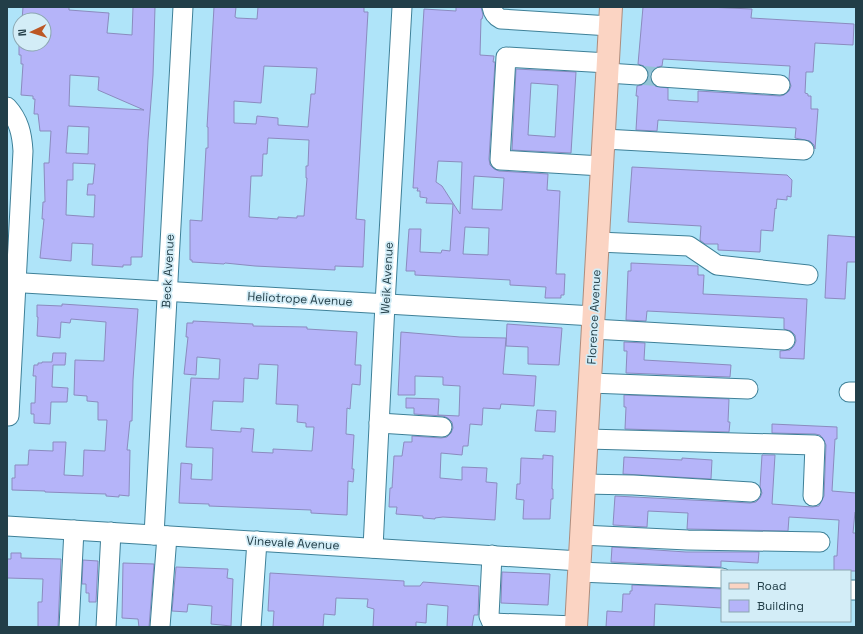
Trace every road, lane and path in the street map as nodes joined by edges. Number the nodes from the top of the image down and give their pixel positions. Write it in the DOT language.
graph roads {
  1 [pos="183,7"];
  2 [pos="402,7"];
  3 [pos="492,7"];
  4 [pos="611,17"];
  5 [pos="608,68"];
  6 [pos="638,75"];
  7 [pos="661,77"];
  8 [pos="780,85"];
  9 [pos="7,107"];
  10 [pos="604,139"];
  11 [pos="804,150"];
  12 [pos="602,166"];
  13 [pos="598,242"];
  14 [pos="808,275"];
  15 [pos="12,282"];
  16 [pos="167,291"];
  17 [pos="385,304"];
  18 [pos="593,323"];
  19 [pos="785,340"];
  20 [pos="590,383"];
  21 [pos="748,389"];
  22 [pos="9,416"];
  23 [pos="379,424"];
  24 [pos="442,427"];
  25 [pos="587,439"];
  26 [pos="584,484"];
  27 [pos="751,492"];
  28 [pos="813,496"];
  29 [pos="7,526"];
  30 [pos="74,530"];
  31 [pos="111,532"];
  32 [pos="160,535"];
  33 [pos="581,535"];
  34 [pos="258,541"];
  35 [pos="820,542"];
  36 [pos="373,548"];
  37 [pos="492,555"];
  38 [pos="579,567"];
  39 [pos="721,578"];
  40 [pos="493,625"];
  41 [pos="576,626"];
  42 [pos="69,627"];
  43 [pos="106,627"];
  44 [pos="160,627"];
  45 [pos="251,627"];
  1 -- 16 [label="street, Beck Avenue"];
  2 -- 17 [label="street, Weik Avenue"];
  3 -- 4 [label="street"];
  4 -- 5 [label="main road, Florence Avenue"];
  5 -- 6 [label="street"];
  5 -- 10 [label="main road, Florence Avenue"];
  5 -- 12 [label="street"];
  7 -- 8 [label="street"];
  9 -- 15 [label="street"];
  10 -- 11 [label="street"];
  10 -- 12 [label="main road, Florence Avenue"];
  12 -- 13 [label="main road, Florence Avenue"];
  13 -- 14 [label="street"];
  13 -- 18 [label="main road, Florence Avenue"];
  15 -- 16 [label="street, Heliotrope Avenue"];
  15 -- 22 [label="street"];
  16 -- 17 [label="street, Heliotrope Avenue"];
  16 -- 32 [label="street, Beck Avenue"];
  17 -- 18 [label="street, Heliotrope Avenue"];
  17 -- 23 [label="street, Weik Avenue"];
  18 -- 19 [label="street, Heliotrope Avenue"];
  18 -- 20 [label="main road, Florence Avenue"];
  20 -- 21 [label="street"];
  20 -- 25 [label="main road, Florence Avenue"];
  23 -- 24 [label="street"];
  23 -- 36 [label="street, Weik Avenue"];
  25 -- 26 [label="main road, Florence Avenue"];
  25 -- 28 [label="street"];
  26 -- 27 [label="street"];
  26 -- 33 [label="main road, Florence Avenue"];
  29 -- 30 [label="street, Vinevale Avenue"];
  30 -- 31 [label="street, Vinevale Avenue"];
  30 -- 42 [label="street"];
  31 -- 32 [label="street, Vinevale Avenue"];
  31 -- 43 [label="street"];
  32 -- 34 [label="street, Vinevale Avenue"];
  32 -- 44 [label="street, Beck Avenue"];
  33 -- 35 [label="street"];
  33 -- 38 [label="main road, Florence Avenue"];
  34 -- 36 [label="street, Vinevale Avenue"];
  34 -- 45 [label="street"];
  36 -- 37 [label="street, Vinevale Avenue"];
  37 -- 38 [label="street, Vinevale Avenue"];
  37 -- 40 [label="street"];
  38 -- 39 [label="street, Vinevale Avenue"];
  38 -- 41 [label="main road, Florence Avenue"];
  40 -- 41 [label="street"];
}
